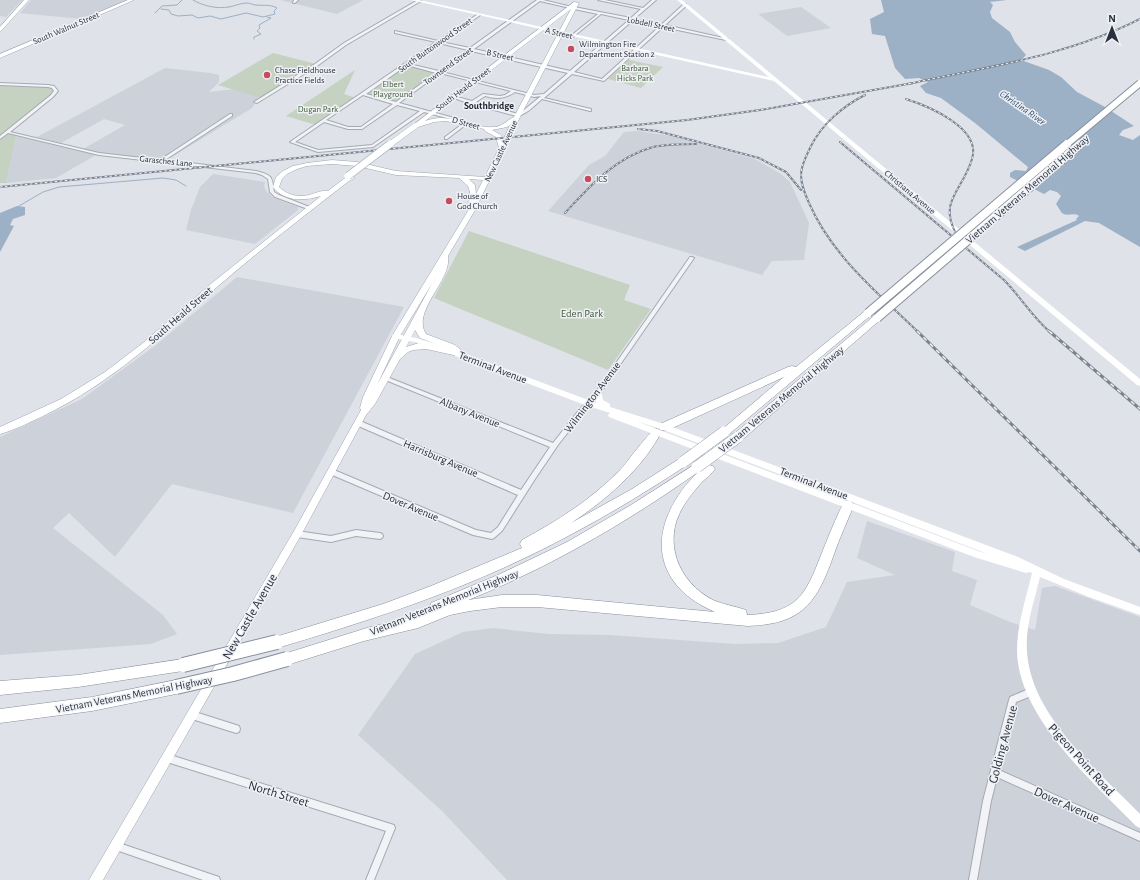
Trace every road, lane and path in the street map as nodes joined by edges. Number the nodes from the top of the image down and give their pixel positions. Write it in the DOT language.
graph roads {
  1 [pos="28,0"];
  2 [pos="132,0"];
  3 [pos="413,0"];
  4 [pos="539,0"];
  5 [pos="600,0"];
  6 [pos="654,0"];
  7 [pos="679,0"];
  8 [pos="419,1"];
  9 [pos="576,4"];
  10 [pos="685,5"];
  11 [pos="644,9"];
  12 [pos="601,14"];
  13 [pos="478,15"];
  14 [pos="558,17"];
  15 [pos="630,20"];
  16 [pos="568,21"];
  17 [pos="509,22"];
  18 [pos="662,26"];
  19 [pos="542,29"];
  20 [pos="0,30"];
  21 [pos="396,32"];
  22 [pos="561,33"];
  23 [pos="573,36"];
  24 [pos="726,39"];
  25 [pos="440,41"];
  26 [pos="604,43"];
  27 [pos="472,49"];
  28 [pos="636,50"];
  29 [pos="0,51"];
  30 [pos="7,53"];
  31 [pos="0,56"];
  32 [pos="506,57"];
  33 [pos="407,64"];
  34 [pos="544,66"];
  35 [pos="440,72"];
  36 [pos="570,72"];
  37 [pos="776,80"];
  38 [pos="475,81"];
  39 [pos="1140,83"];
  40 [pos="0,84"];
  41 [pos="514,91"];
  42 [pos="1140,92"];
  43 [pos="363,94"];
  44 [pos="529,94"];
  45 [pos="543,96"];
  46 [pos="453,97"];
  47 [pos="256,102"];
  48 [pos="472,103"];
  49 [pos="396,104"];
  50 [pos="590,110"];
  51 [pos="423,111"];
  52 [pos="430,113"];
  53 [pos="231,115"];
  54 [pos="518,115"];
  55 [pos="457,120"];
  56 [pos="324,121"];
  57 [pos="468,124"];
  58 [pos="416,126"];
  59 [pos="7,132"];
  60 [pos="0,138"];
  61 [pos="446,138"];
  62 [pos="502,148"];
  63 [pos="161,161"];
  64 [pos="451,176"];
  65 [pos="488,179"];
  66 [pos="336,188"];
  67 [pos="310,208"];
  68 [pos="472,210"];
  69 [pos="445,257"];
  70 [pos="692,258"];
  71 [pos="872,315"];
  72 [pos="419,316"];
  73 [pos="396,336"];
  74 [pos="406,338"];
  75 [pos="824,348"];
  76 [pos="461,355"];
  77 [pos="385,376"];
  78 [pos="1140,384"];
  79 [pos="598,392"];
  80 [pos="588,403"];
  81 [pos="361,418"];
  82 [pos="638,418"];
  83 [pos="660,430"];
  84 [pos="0,431"];
  85 [pos="555,446"];
  86 [pos="703,468"];
  87 [pos="332,472"];
  88 [pos="523,494"];
  89 [pos="846,501"];
  90 [pos="297,534"];
  91 [pos="380,536"];
  92 [pos="492,536"];
  93 [pos="1037,572"];
  94 [pos="426,595"];
  95 [pos="1140,611"];
  96 [pos="364,635"];
  97 [pos="0,688"];
  98 [pos="1032,692"];
  99 [pos="192,715"];
  100 [pos="0,716"];
  101 [pos="236,729"];
  102 [pos="167,758"];
  103 [pos="995,772"];
  104 [pos="1140,822"];
  105 [pos="1140,837"];
  106 [pos="116,846"];
  107 [pos="96,880"];
  108 [pos="216,880"];
  109 [pos="370,880"];
  110 [pos="973,880"];
  1 -- 20 [label="main road"];
  2 -- 30 [label="main road, South Walnut Street"];
  3 -- 8 [label="main road, A Street"];
  4 -- 9 [label="street, Lobdell Street"];
  4 -- 17 [label="street, Townsend Street"];
  5 -- 11 [label="street"];
  6 -- 11 [label="street"];
  7 -- 10 [label="main road, Christiana Avenue"];
  8 -- 13 [label="main road, A Street"];
  8 -- 47 [label="street"];
  9 -- 12 [label="street, Lobdell Street"];
  9 -- 14 [label="main road, South Heald Street"];
  9 -- 16 [label="main road, New Castle Avenue"];
  10 -- 18 [label="street"];
  10 -- 24 [label="main road, Christiana Avenue"];
  11 -- 15 [label="street"];
  12 -- 15 [label="street, Lobdell Street"];
  12 -- 23 [label="street"];
  13 -- 17 [label="main road, A Street"];
  13 -- 25 [label="street, South Buttonwood Street"];
  14 -- 16 [label="main road"];
  14 -- 19 [label="main road, South Heald Street"];
  15 -- 18 [label="street, Lobdell Street"];
  15 -- 26 [label="street"];
  16 -- 22 [label="main road, New Castle Avenue"];
  17 -- 19 [label="main road, A Street"];
  17 -- 27 [label="street, Townsend Street"];
  18 -- 24 [label="street, Lobdell Street"];
  18 -- 28 [label="street"];
  19 -- 22 [label="main road, A Street"];
  19 -- 32 [label="main road, South Heald Street"];
  21 -- 25 [label="street, B Street"];
  22 -- 23 [label="main road, A Street"];
  22 -- 34 [label="main road, New Castle Avenue"];
  23 -- 26 [label="main road, A Street"];
  24 -- 37 [label="main road, Christiana Avenue"];
  25 -- 27 [label="street, B Street"];
  25 -- 33 [label="street, South Buttonwood Street"];
  26 -- 28 [label="main road, A Street"];
  26 -- 36 [label="street"];
  27 -- 32 [label="street, B Street"];
  27 -- 35 [label="street, Townsend Street"];
  28 -- 36 [label="street, B Street"];
  28 -- 37 [label="main road, A Street"];
  29 -- 30 [label="main road"];
  30 -- 31 [label="main road, South Walnut Street"];
  32 -- 34 [label="street, B Street"];
  32 -- 38 [label="main road, South Heald Street"];
  33 -- 35 [label="street"];
  33 -- 43 [label="street, South Buttonwood Street"];
  34 -- 36 [label="street, B Street"];
  34 -- 44 [label="main road, New Castle Avenue"];
  35 -- 38 [label="street"];
  35 -- 49 [label="street, Townsend Street"];
  36 -- 45 [label="street"];
  37 -- 78 [label="main road, Christiana Avenue"];
  38 -- 41 [label="street"];
  38 -- 46 [label="main road, South Heald Street"];
  39 -- 71 [label="highway, Vietnam Veterans Memorial Highway, bridge"];
  40 -- 59 [label="street"];
  41 -- 44 [label="street"];
  41 -- 48 [label="street"];
  42 -- 71 [label="highway, Vietnam Veterans Memorial Highway, bridge"];
  43 -- 49 [label="street, D Street"];
  43 -- 56 [label="street, South Buttonwood Street"];
  44 -- 45 [label="street"];
  44 -- 54 [label="main road, New Castle Avenue"];
  45 -- 50 [label="street"];
  45 -- 54 [label="street"];
  46 -- 48 [label="street"];
  46 -- 52 [label="main road, South Heald Street"];
  48 -- 54 [label="street"];
  49 -- 51 [label="street, D Street"];
  49 -- 56 [label="street, Townsend Street"];
  51 -- 52 [label="street, D Street"];
  51 -- 56 [label="street, South Buttonwood Street"];
  52 -- 55 [label="street, D Street"];
  52 -- 58 [label="main road, South Heald Street"];
  53 -- 63 [label="street"];
  54 -- 57 [label="main road, D Street"];
  54 -- 62 [label="main road, New Castle Avenue"];
  55 -- 57 [label="main road, D Street"];
  55 -- 58 [label="main road, South Heald Street"];
  57 -- 61 [label="street"];
  57 -- 62 [label="main road"];
  58 -- 66 [label="main road, South Heald Street, bridge"];
  59 -- 60 [label="street"];
  59 -- 63 [label="street, Garasches Lane"];
  62 -- 65 [label="main road, New Castle Avenue"];
  63 -- 67 [label="street, Garasches Lane"];
  64 -- 65 [label="main road"];
  64 -- 66 [label="main road"];
  64 -- 68 [label="main road"];
  65 -- 68 [label="main road, New Castle Avenue"];
  66 -- 67 [label="main road, South Heald Street"];
  67 -- 84 [label="main road, South Heald Street"];
  68 -- 69 [label="main road, New Castle Avenue"];
  69 -- 72 [label="main road, New Castle Avenue"];
  69 -- 73 [label="main road, New Castle Avenue"];
  70 -- 79 [label="street, Wilmington Avenue"];
  71 -- 75 [label="highway, Vietnam Veterans Memorial Highway"];
  71 -- 86 [label="highway, Vietnam Veterans Memorial Highway"];
  72 -- 74 [label="main road, New Castle Avenue"];
  72 -- 76 [label="main road"];
  73 -- 74 [label="main road, Terminal Avenue"];
  73 -- 81 [label="main road, New Castle Avenue"];
  74 -- 76 [label="main road, Terminal Avenue"];
  74 -- 77 [label="main road, New Castle Avenue"];
  75 -- 83 [label="highway"];
  75 -- 94 [label="highway, Vietnam Veterans Memorial Highway, bridge"];
  76 -- 77 [label="main road"];
  76 -- 80 [label="main road, Terminal Avenue"];
  77 -- 81 [label="main road, New Castle Avenue"];
  77 -- 85 [label="street, Albany Avenue"];
  79 -- 80 [label="street, Wilmington Avenue"];
  79 -- 82 [label="main road"];
  80 -- 82 [label="main road, Terminal Avenue"];
  80 -- 83 [label="main road, Terminal Avenue"];
  80 -- 85 [label="street, Wilmington Avenue"];
  81 -- 87 [label="main road, New Castle Avenue"];
  81 -- 88 [label="street, Harrisburg Avenue"];
  82 -- 83 [label="main road, Terminal Avenue"];
  83 -- 89 [label="main road, Terminal Avenue"];
  83 -- 94 [label="highway"];
  85 -- 88 [label="street, Wilmington Avenue"];
  86 -- 89 [label="highway"];
  86 -- 96 [label="highway, Vietnam Veterans Memorial Highway"];
  87 -- 90 [label="main road, New Castle Avenue"];
  87 -- 92 [label="street, Dover Avenue"];
  88 -- 92 [label="street, Wilmington Avenue"];
  89 -- 93 [label="main road, Terminal Avenue"];
  89 -- 96 [label="highway"];
  90 -- 91 [label="street"];
  90 -- 99 [label="main road, New Castle Avenue"];
  93 -- 95 [label="main road, Terminal Avenue"];
  93 -- 98 [label="main road"];
  94 -- 97 [label="highway, Vietnam Veterans Memorial Highway, bridge"];
  96 -- 100 [label="highway, Vietnam Veterans Memorial Highway, bridge"];
  98 -- 103 [label="street, Golding Avenue"];
  98 -- 104 [label="main road, Pigeon Point Road"];
  99 -- 101 [label="street"];
  99 -- 102 [label="main road, New Castle Avenue"];
  102 -- 106 [label="main road, New Castle Avenue"];
  102 -- 109 [label="street, North Street"];
  103 -- 105 [label="street, Dover Avenue"];
  103 -- 110 [label="street, Golding Avenue"];
  106 -- 107 [label="main road, New Castle Avenue"];
  106 -- 108 [label="street"];
}
